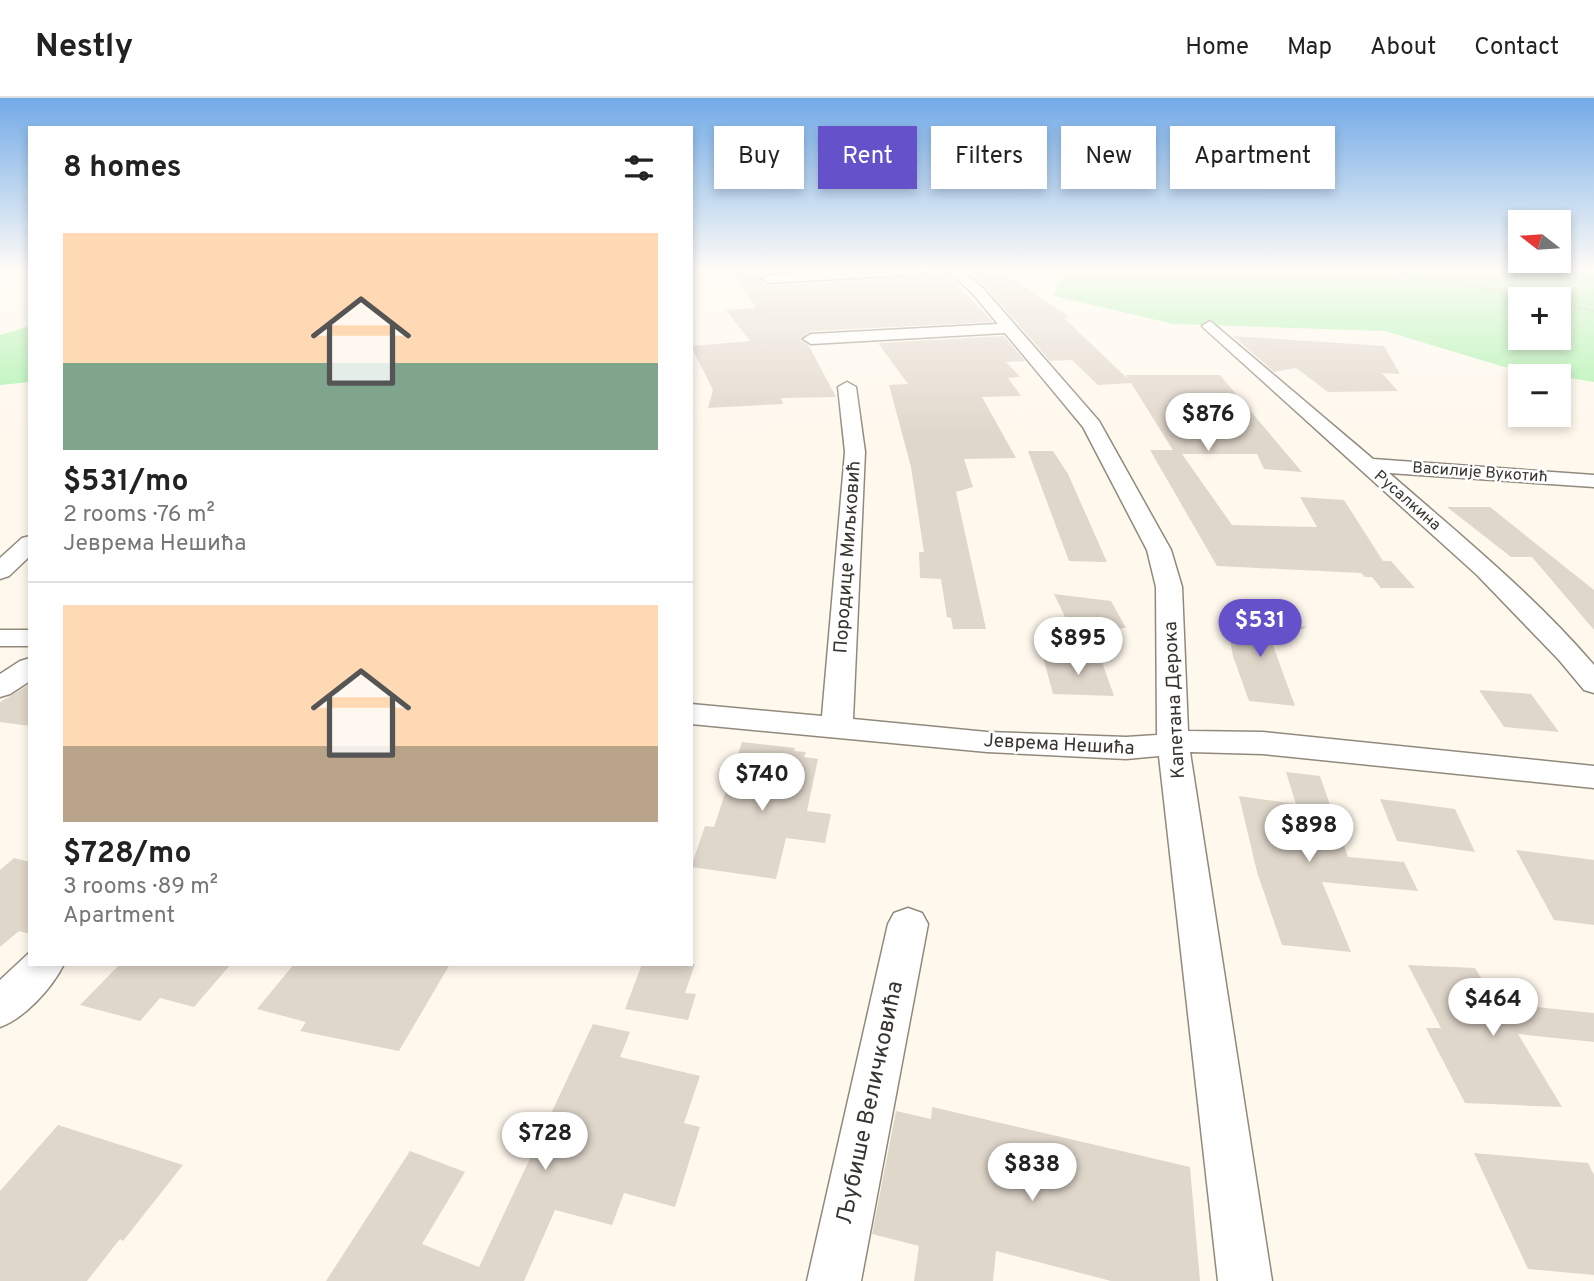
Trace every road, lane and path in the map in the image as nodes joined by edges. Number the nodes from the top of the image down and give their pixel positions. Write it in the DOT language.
graph roads {
  1 [pos="1009,325"];
  2 [pos="1210,326"];
  3 [pos="1011,328"];
  4 [pos="811,338"];
  5 [pos="847,387"];
  6 [pos="1366,465"];
  7 [pos="1594,481"];
  8 [pos="28,545"];
  9 [pos="0,570"];
  10 [pos="0,638"];
  11 [pos="28,638"];
  12 [pos="1582,655"];
  13 [pos="28,668"];
  14 [pos="1594,684"];
  15 [pos="0,688"];
  16 [pos="693,714"];
  17 [pos="838,729"];
  18 [pos="1173,741"];
  19 [pos="1594,777"];
  20 [pos="908,925"];
  21 [pos="42,966"];
  22 [pos="0,1008"];
  23 [pos="834,1281"];
  24 [pos="1245,1281"];
  1 -- 3 [label="street, Капетана Дерока"];
  2 -- 6 [label="street, Русалкина"];
  3 -- 4 [label="street"];
  3 -- 18 [label="street, Капетана Дерока"];
  5 -- 17 [label="street, Породице Миљковић"];
  6 -- 7 [label="street, Василије Вукотић"];
  6 -- 12 [label="street, Русалкина"];
  8 -- 9 [label="street"];
  10 -- 11 [label="street"];
  12 -- 14 [label="street, Русалкина"];
  13 -- 15 [label="street"];
  16 -- 17 [label="street, Јеврема Нешића"];
  17 -- 18 [label="street, Јеврема Нешића"];
  18 -- 19 [label="street, Јеврема Нешића"];
  18 -- 24 [label="street, Капетана Дерока"];
  20 -- 23 [label="street, Љубише Величковића"];
  21 -- 22 [label="street"];
}
